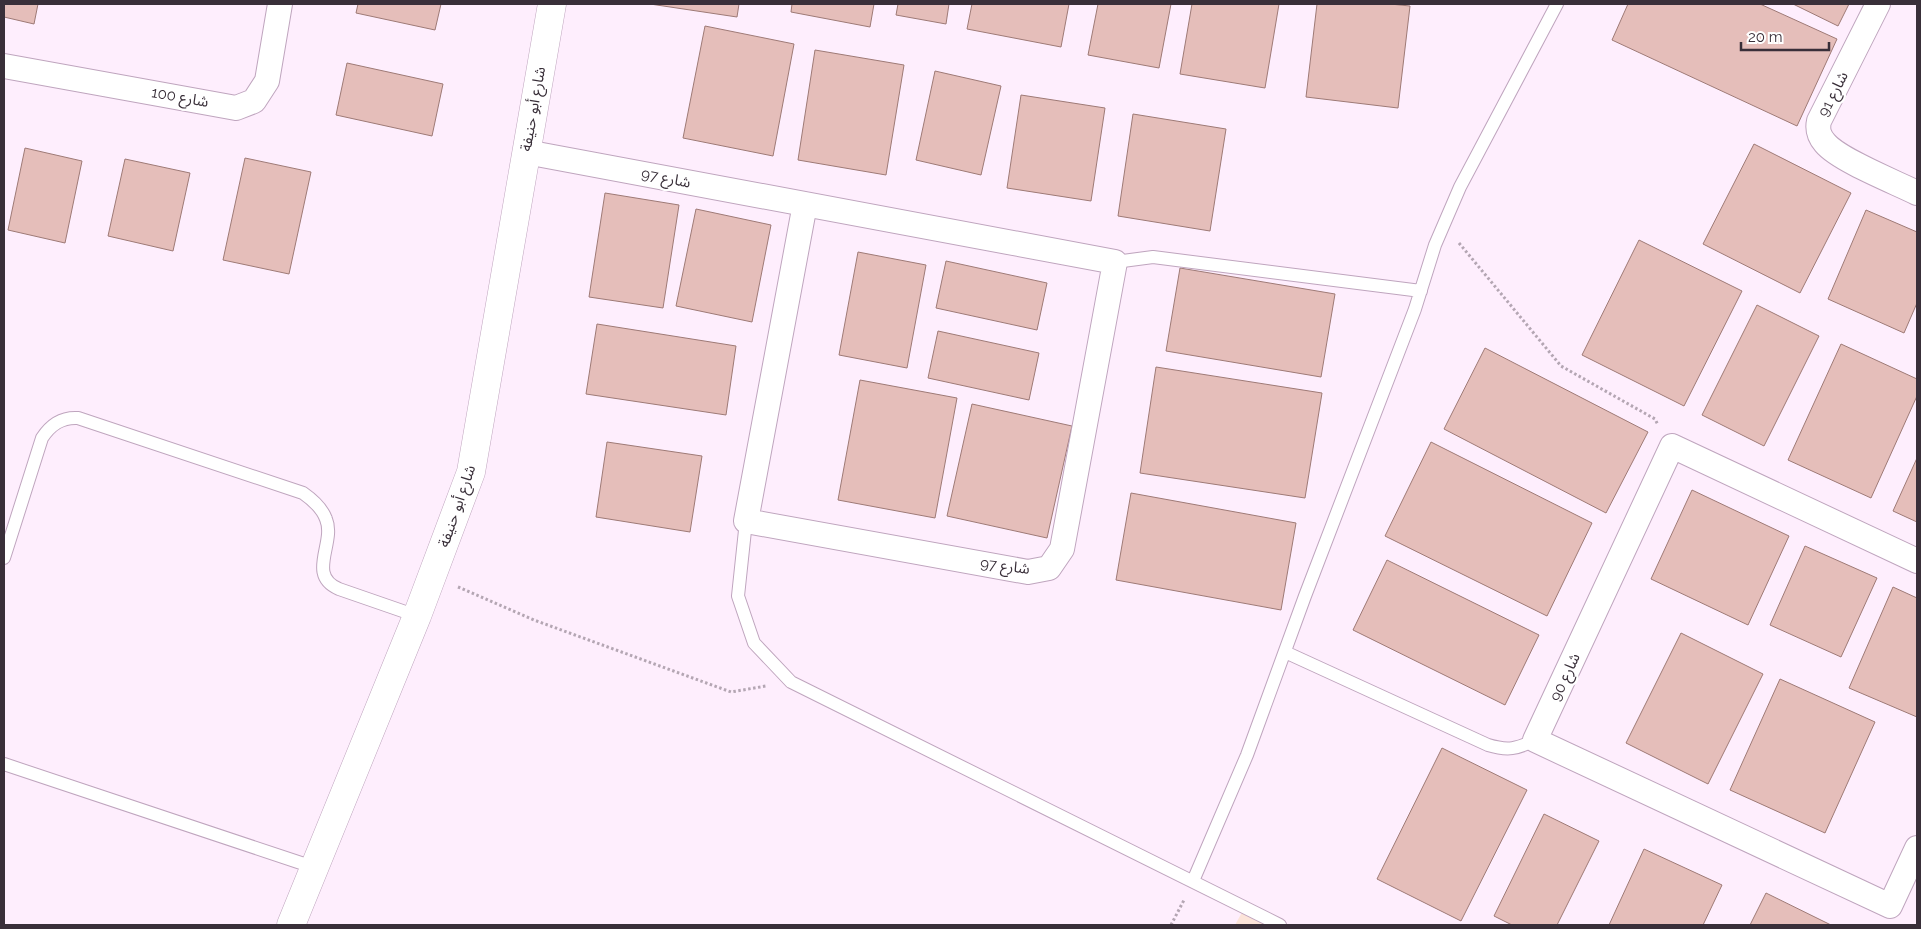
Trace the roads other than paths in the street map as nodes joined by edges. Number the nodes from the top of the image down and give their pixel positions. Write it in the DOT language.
graph roads {
  1 [pos="280,4"];
  2 [pos="552,4"];
  3 [pos="1557,4"];
  4 [pos="1878,4"];
  5 [pos="4,66"];
  6 [pos="526,152"];
  7 [pos="1917,193"];
  8 [pos="805,204"];
  9 [pos="1115,262"];
  10 [pos="1420,291"];
  11 [pos="746,521"];
  12 [pos="4,558"];
  13 [pos="1917,561"];
  14 [pos="418,616"];
  15 [pos="1284,652"];
  16 [pos="1536,740"];
  17 [pos="4,764"];
  18 [pos="1917,848"];
  19 [pos="313,867"];
  20 [pos="1193,881"];
  21 [pos="291,925"];
  22 [pos="1280,925"];
  1 -- 5 [label="street, شارع 100"];
  2 -- 6 [label="street, شارع أبو حنيفة"];
  3 -- 10 [label="lane"];
  4 -- 7 [label="street, شارع 91"];
  6 -- 8 [label="street, شارع 97"];
  6 -- 14 [label="street, شارع أبو حنيفة"];
  8 -- 9 [label="street, شارع 97"];
  8 -- 11 [label="street"];
  9 -- 10 [label="lane"];
  9 -- 11 [label="street, شارع 97"];
  10 -- 15 [label="lane"];
  11 -- 20 [label="lane"];
  12 -- 14 [label="lane"];
  13 -- 16 [label="street, شارع 90"];
  14 -- 19 [label="street, شارع أبو حنيفة"];
  15 -- 16 [label="lane"];
  15 -- 20 [label="lane"];
  16 -- 18 [label="street"];
  17 -- 19 [label="lane"];
  19 -- 21 [label="street, شارع أبو حنيفة"];
  20 -- 22 [label="lane"];
}
